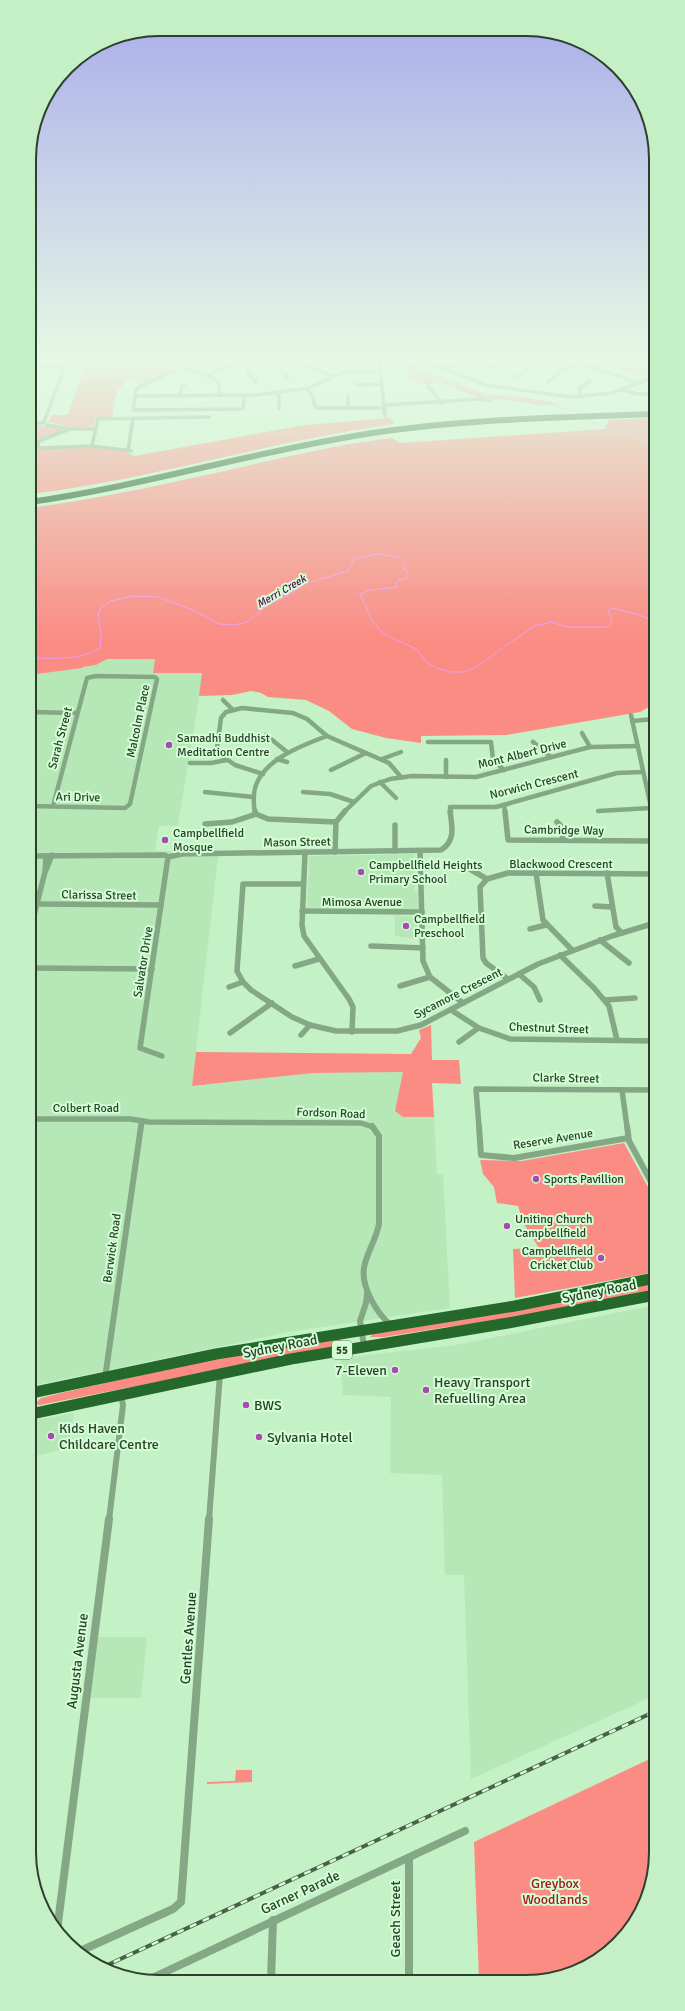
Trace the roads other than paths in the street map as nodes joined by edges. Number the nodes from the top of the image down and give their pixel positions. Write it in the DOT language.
graph roads {
  1 [pos="259,452"];
  2 [pos="280,452"];
  3 [pos="36,497"];
  4 [pos="36,501"];
  5 [pos="90,676"];
  6 [pos="223,700"];
  7 [pos="233,710"];
  8 [pos="36,712"];
  9 [pos="77,713"];
  10 [pos="631,715"];
  11 [pos="649,719"];
  12 [pos="632,721"];
  13 [pos="582,733"];
  14 [pos="266,735"];
  15 [pos="327,736"];
  16 [pos="428,742"];
  17 [pos="533,742"];
  18 [pos="638,746"];
  19 [pos="590,747"];
  20 [pos="287,752"];
  21 [pos="366,752"];
  22 [pos="400,752"];
  23 [pos="551,757"];
  24 [pos="382,758"];
  25 [pos="276,759"];
  26 [pos="227,760"];
  27 [pos="446,760"];
  28 [pos="287,762"];
  29 [pos="190,763"];
  30 [pos="330,770"];
  31 [pos="504,770"];
  32 [pos="643,772"];
  33 [pos="263,774"];
  34 [pos="400,777"];
  35 [pos="446,777"];
  36 [pos="380,782"];
  37 [pos="205,792"];
  38 [pos="303,792"];
  39 [pos="253,797"];
  40 [pos="396,798"];
  41 [pos="649,799"];
  42 [pos="354,802"];
  43 [pos="504,805"];
  44 [pos="36,806"];
  45 [pos="53,806"];
  46 [pos="125,808"];
  47 [pos="649,808"];
  48 [pos="598,811"];
  49 [pos="256,814"];
  50 [pos="336,822"];
  51 [pos="557,822"];
  52 [pos="205,824"];
  53 [pos="394,825"];
  54 [pos="563,840"];
  55 [pos="649,841"];
  56 [pos="395,851"];
  57 [pos="420,851"];
  58 [pos="305,852"];
  59 [pos="335,852"];
  60 [pos="36,856"];
  61 [pos="49,856"];
  62 [pos="168,856"];
  63 [pos="468,868"];
  64 [pos="536,873"];
  65 [pos="607,874"];
  66 [pos="649,874"];
  67 [pos="487,879"];
  68 [pos="303,884"];
  69 [pos="37,904"];
  70 [pos="161,905"];
  71 [pos="595,906"];
  72 [pos="612,907"];
  73 [pos="36,908"];
  74 [pos="302,911"];
  75 [pos="422,912"];
  76 [pos="546,925"];
  77 [pos="649,925"];
  78 [pos="530,929"];
  79 [pos="622,933"];
  80 [pos="600,940"];
  81 [pos="371,946"];
  82 [pos="423,948"];
  83 [pos="572,950"];
  84 [pos="560,955"];
  85 [pos="319,959"];
  86 [pos="629,963"];
  87 [pos="294,966"];
  88 [pos="36,968"];
  89 [pos="152,969"];
  90 [pos="519,974"];
  91 [pos="430,977"];
  92 [pos="508,979"];
  93 [pos="243,982"];
  94 [pos="400,986"];
  95 [pos="229,987"];
  96 [pos="635,998"];
  97 [pos="540,1000"];
  98 [pos="605,1000"];
  99 [pos="463,1003"];
  100 [pos="272,1004"];
  101 [pos="451,1010"];
  102 [pos="310,1025"];
  103 [pos="477,1029"];
  104 [pos="352,1032"];
  105 [pos="230,1033"];
  106 [pos="301,1035"];
  107 [pos="617,1040"];
  108 [pos="649,1041"];
  109 [pos="459,1042"];
  110 [pos="162,1056"];
  111 [pos="622,1090"];
  112 [pos="649,1090"];
  113 [pos="36,1119"];
  114 [pos="142,1121"];
  115 [pos="628,1138"];
  116 [pos="481,1155"];
  117 [pos="649,1178"];
  118 [pos="649,1279"];
  119 [pos="367,1290"];
  120 [pos="649,1299"];
  121 [pos="392,1325"];
  122 [pos="360,1330"];
  123 [pos="364,1346"];
  124 [pos="220,1374"];
  125 [pos="105,1378"];
  126 [pos="36,1392"];
  127 [pos="121,1395"];
  128 [pos="36,1413"];
  129 [pos="465,1831"];
  130 [pos="409,1858"];
  131 [pos="274,1920"];
  132 [pos="58,1923"];
  133 [pos="84,1949"];
  134 [pos="159,1975"];
  135 [pos="271,1975"];
  136 [pos="409,1975"];
  1 -- 3 [label="highway"];
  2 -- 4 [label="highway"];
  5 -- 9 [label="street, Sarah Street"];
  5 -- 46 [label="street, Malcolm Place"];
  6 -- 7 [label="street"];
  7 -- 15 [label="street"];
  7 -- 26 [label="street"];
  8 -- 9 [label="street"];
  9 -- 45 [label="street, Sarah Street"];
  10 -- 12 [label="street"];
  11 -- 12 [label="street"];
  12 -- 18 [label="street"];
  13 -- 19 [label="street"];
  14 -- 20 [label="street"];
  15 -- 20 [label="street"];
  15 -- 21 [label="street"];
  16 -- 31 [label="street"];
  17 -- 23 [label="street"];
  18 -- 19 [label="street, Mont Albert Drive"];
  18 -- 32 [label="street"];
  19 -- 23 [label="street, Mont Albert Drive"];
  20 -- 25 [label="street"];
  21 -- 24 [label="street"];
  21 -- 30 [label="street"];
  22 -- 24 [label="street"];
  23 -- 31 [label="street, Mont Albert Drive"];
  24 -- 34 [label="street"];
  25 -- 28 [label="street"];
  25 -- 33 [label="street"];
  26 -- 29 [label="street"];
  26 -- 33 [label="street"];
  27 -- 35 [label="street"];
  31 -- 35 [label="street, Mont Albert Drive"];
  32 -- 41 [label="street"];
  32 -- 43 [label="street, Norwich Crescent"];
  33 -- 39 [label="street"];
  34 -- 35 [label="street, Mont Albert Drive"];
  34 -- 36 [label="street, Mont Albert Drive"];
  36 -- 40 [label="street"];
  36 -- 42 [label="street, Mont Albert Drive"];
  37 -- 39 [label="street"];
  38 -- 42 [label="street"];
  39 -- 49 [label="street"];
  42 -- 50 [label="street, Mont Albert Drive"];
  43 -- 54 [label="street, Cambridge Way"];
  43 -- 57 [label="street, Norwich Crescent"];
  44 -- 45 [label="street, Ari Drive"];
  45 -- 46 [label="street, Ari Drive"];
  47 -- 48 [label="street"];
  49 -- 50 [label="street"];
  49 -- 52 [label="street"];
  50 -- 59 [label="street"];
  51 -- 54 [label="street"];
  53 -- 56 [label="street"];
  54 -- 55 [label="street, Cambridge Way"];
  56 -- 57 [label="street, Mason Street"];
  56 -- 59 [label="street, Mason Street"];
  57 -- 75 [label="street"];
  58 -- 59 [label="street, Mason Street"];
  58 -- 62 [label="street, Mason Street"];
  58 -- 68 [label="street"];
  60 -- 61 [label="street, Mason Street"];
  61 -- 62 [label="street, Mason Street"];
  61 -- 69 [label="street"];
  62 -- 70 [label="street, Salvator Drive"];
  63 -- 67 [label="street"];
  64 -- 65 [label="street, Blackwood Crescent"];
  64 -- 67 [label="street, Blackwood Crescent"];
  64 -- 76 [label="street"];
  65 -- 66 [label="street, Blackwood Crescent"];
  65 -- 72 [label="street"];
  67 -- 92 [label="street"];
  68 -- 74 [label="street"];
  68 -- 93 [label="street"];
  69 -- 70 [label="street, Clarissa Street"];
  69 -- 73 [label="street"];
  70 -- 89 [label="street, Salvator Drive"];
  71 -- 72 [label="street"];
  72 -- 79 [label="street"];
  74 -- 75 [label="street, Mimosa Avenue"];
  74 -- 85 [label="street"];
  75 -- 82 [label="street"];
  76 -- 78 [label="street"];
  76 -- 83 [label="street"];
  77 -- 79 [label="street, Sycamore Crescent"];
  79 -- 80 [label="street, Sycamore Crescent"];
  80 -- 83 [label="street, Sycamore Crescent"];
  80 -- 86 [label="street"];
  81 -- 82 [label="street"];
  82 -- 91 [label="street"];
  83 -- 84 [label="street, Sycamore Crescent"];
  84 -- 90 [label="street, Sycamore Crescent"];
  84 -- 98 [label="street"];
  85 -- 87 [label="street"];
  85 -- 104 [label="street"];
  88 -- 89 [label="street"];
  89 -- 110 [label="street, Salvator Drive"];
  90 -- 92 [label="street, Sycamore Crescent"];
  90 -- 97 [label="street"];
  91 -- 94 [label="street"];
  91 -- 99 [label="street"];
  92 -- 99 [label="street, Sycamore Crescent"];
  93 -- 95 [label="street"];
  93 -- 100 [label="street, Sycamore Crescent"];
  96 -- 98 [label="street"];
  98 -- 107 [label="street"];
  99 -- 101 [label="street, Sycamore Crescent"];
  100 -- 102 [label="street, Sycamore Crescent"];
  100 -- 105 [label="street"];
  101 -- 103 [label="street, Chestnut Street"];
  101 -- 104 [label="street, Sycamore Crescent"];
  102 -- 104 [label="street, Sycamore Crescent"];
  102 -- 106 [label="street"];
  103 -- 107 [label="street, Chestnut Street"];
  103 -- 109 [label="street"];
  107 -- 108 [label="street, Chestnut Street"];
  111 -- 112 [label="street, Clarke Street"];
  111 -- 115 [label="street"];
  111 -- 116 [label="street, Clarke Street"];
  113 -- 114 [label="street, Colbert Road"];
  114 -- 119 [label="street, Fordson Road"];
  114 -- 125 [label="street, Berwick Road"];
  115 -- 116 [label="street, Reserve Avenue"];
  115 -- 117 [label="street"];
  118 -- 121 [label="highway, Sydney Road / 55"];
  119 -- 121 [label="street, Fordson Road"];
  119 -- 122 [label="street, Fordson Road"];
  120 -- 123 [label="highway, Sydney Road / 55"];
  121 -- 122 [label="highway, Sydney Road / 55"];
  122 -- 123 [label="street, Fordson Road"];
  122 -- 125 [label="highway, Sydney Road / 55"];
  123 -- 124 [label="highway, Sydney Road / 55"];
  124 -- 127 [label="highway, Sydney Road / 55"];
  124 -- 133 [label="street, Gentles Avenue"];
  125 -- 126 [label="highway, Sydney Road / 55"];
  127 -- 128 [label="highway, Sydney Road / 55"];
  127 -- 132 [label="street, Augusta Avenue"];
  129 -- 130 [label="street, Garner Parade"];
  130 -- 131 [label="street, Garner Parade"];
  130 -- 136 [label="street, Geach Street"];
  131 -- 134 [label="street, Garner Parade"];
  131 -- 135 [label="street"];
}
